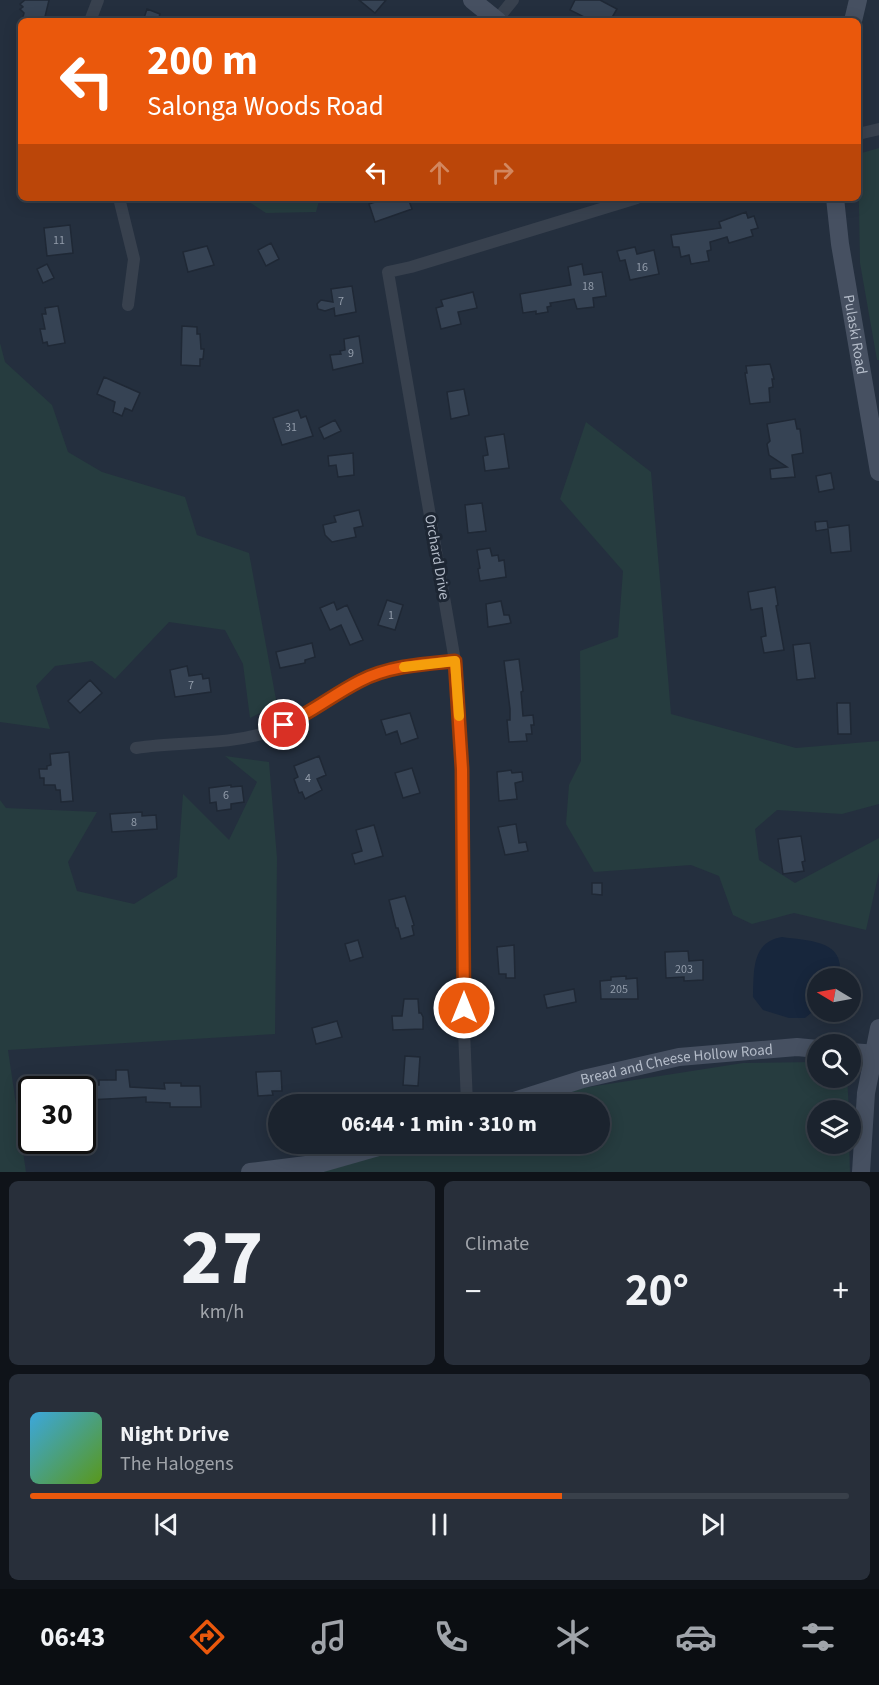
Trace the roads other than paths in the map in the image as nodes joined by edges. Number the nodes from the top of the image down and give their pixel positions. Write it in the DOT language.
graph roads {
  1 [pos="98,0"];
  2 [pos="472,0"];
  3 [pos="513,0"];
  4 [pos="858,0"];
  5 [pos="91,18"];
  6 [pos="493,18"];
  7 [pos="499,18"];
  8 [pos="854,18"];
  9 [pos="879,129"];
  10 [pos="861,133"];
  11 [pos="120,201"];
  12 [pos="626,201"];
  13 [pos="835,201"];
  14 [pos="128,305"];
  15 [pos="879,472"];
  16 [pos="455,661"];
  17 [pos="136,748"];
  18 [pos="879,1028"];
  19 [pos="807,1048"];
  20 [pos="861,1053"];
  21 [pos="877,1054"];
  22 [pos="466,1094"];
  23 [pos="536,1094"];
  24 [pos="354,1154"];
  25 [pos="250,1172"];
  26 [pos="861,1172"];
  1 -- 5 [label="street"];
  2 -- 6 [label="main road"];
  3 -- 7 [label="street"];
  4 -- 8 [label="main road"];
  9 -- 10 [label="street"];
  11 -- 14 [label="street"];
  12 -- 16 [label="street, Orchard Drive"];
  13 -- 15 [label="main road, Pulaski Road"];
  16 -- 17 [label="street"];
  16 -- 22 [label="street, Orchard Drive"];
  18 -- 21 [label="main road"];
  19 -- 23 [label="main road, Bread and Cheese Hollow Road"];
  20 -- 21 [label="main road"];
  21 -- 26 [label="main road"];
  24 -- 25 [label="main road"];
}
